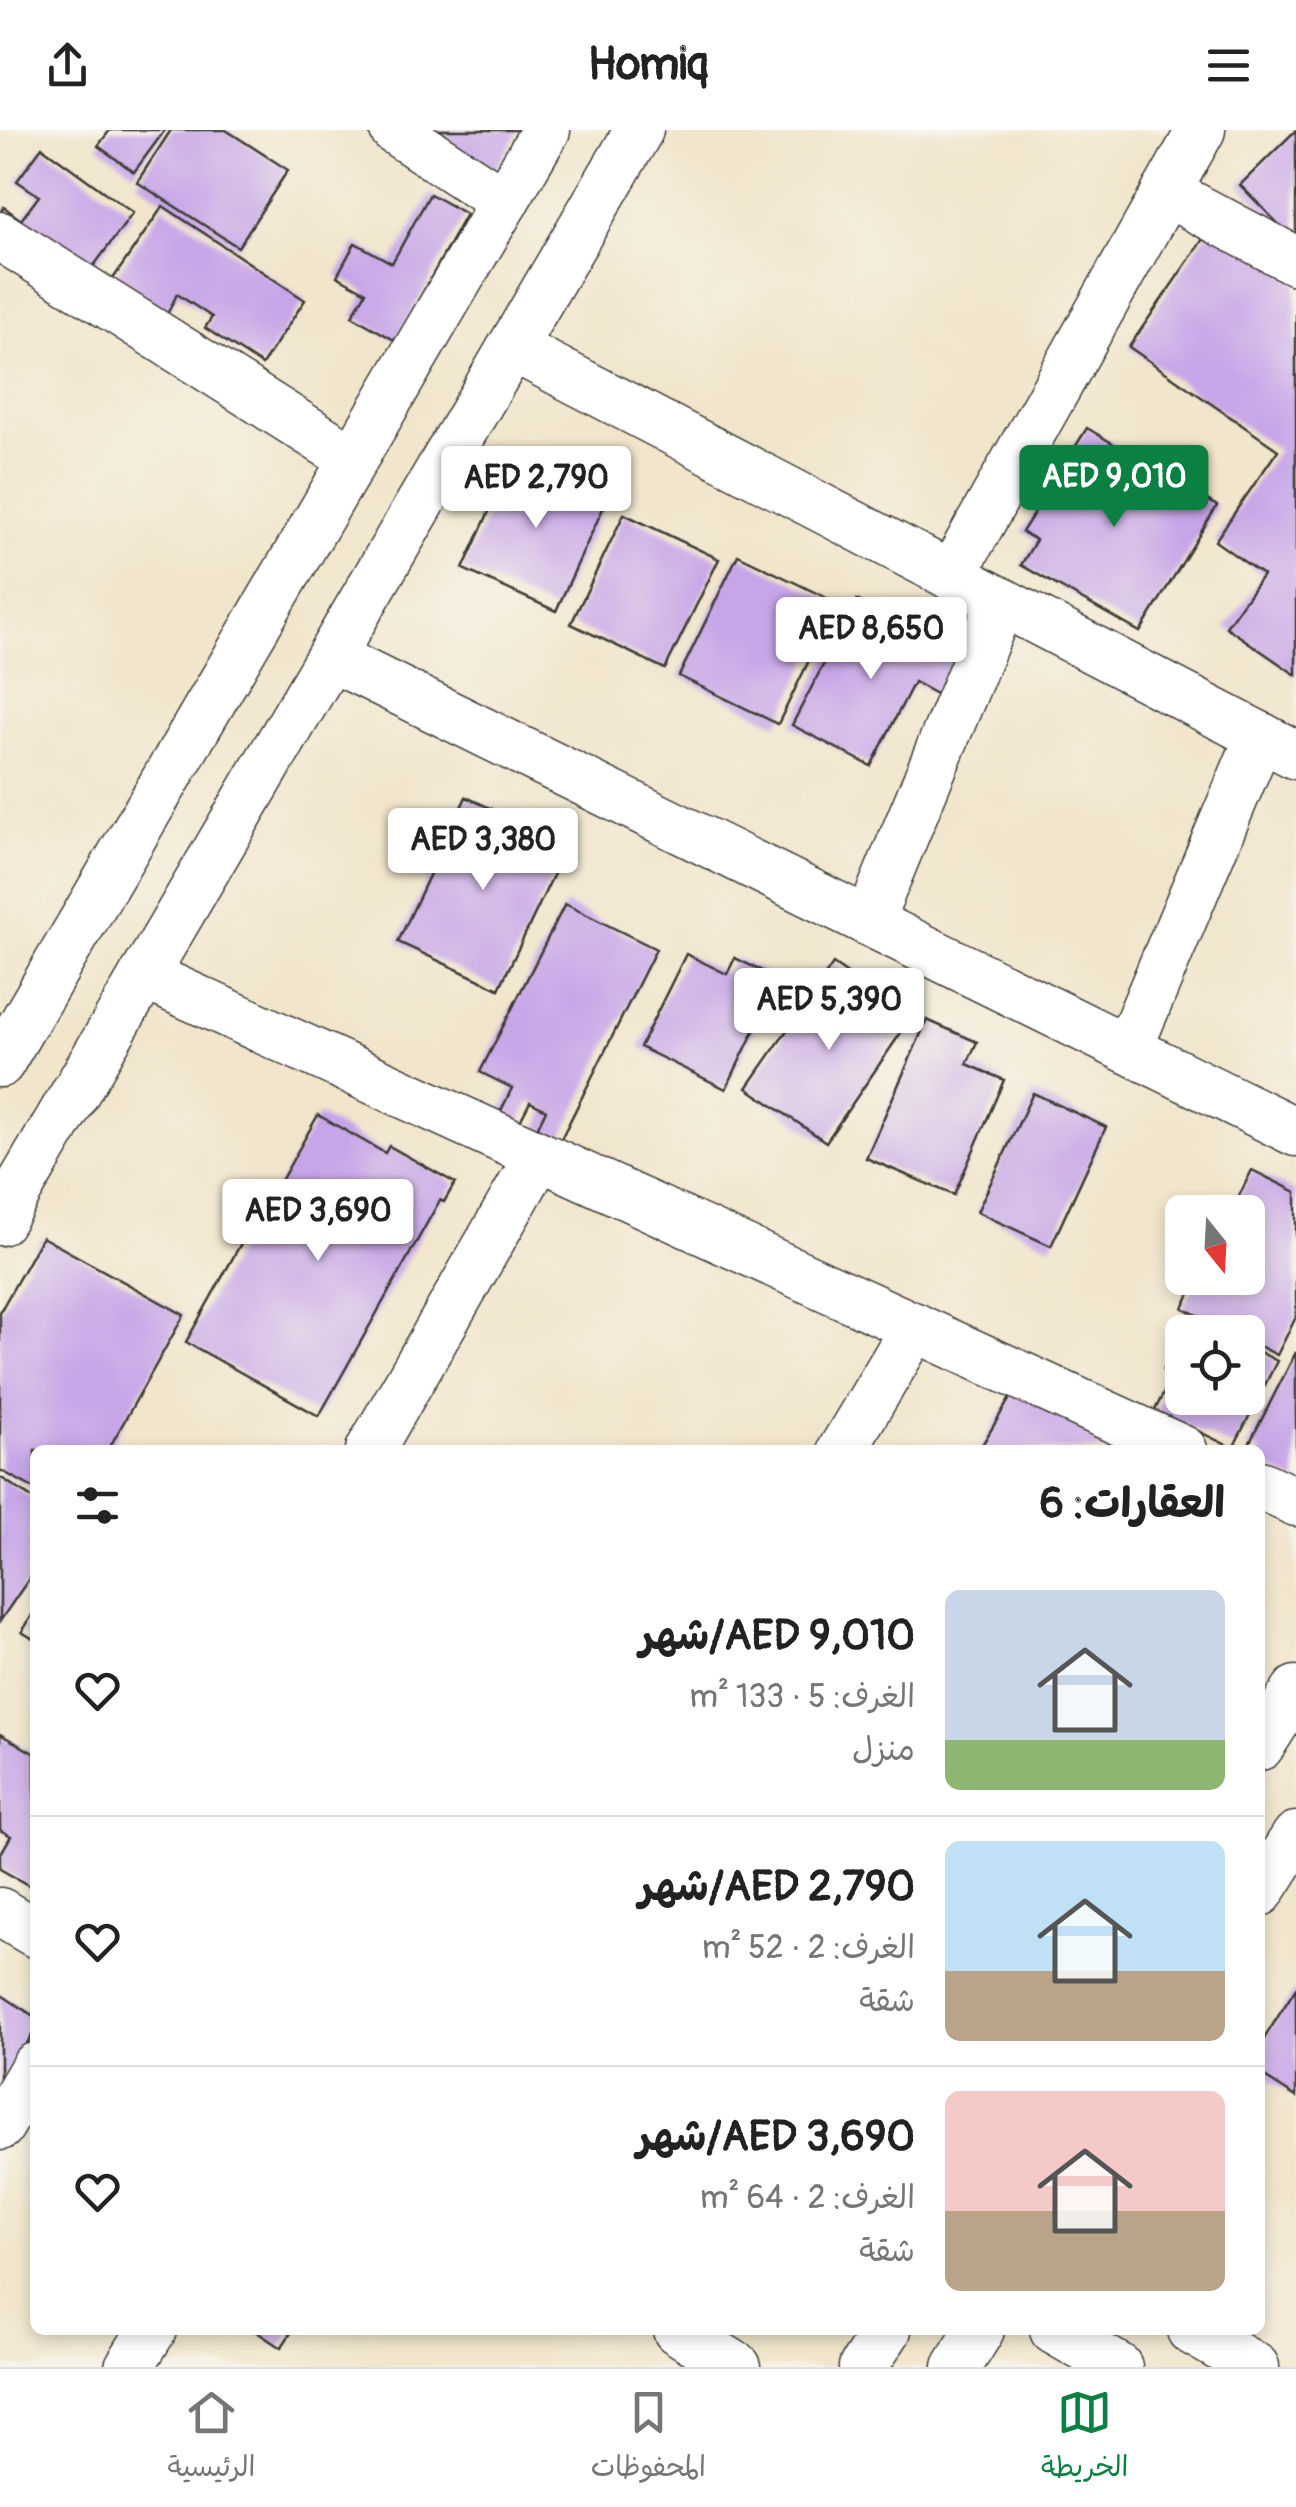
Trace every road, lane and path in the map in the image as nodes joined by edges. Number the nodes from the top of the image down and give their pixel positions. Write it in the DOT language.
graph roads {
  1 [pos="394,130"];
  2 [pos="546,130"];
  3 [pos="639,130"];
  4 [pos="1202,130"];
  5 [pos="1166,192"];
  6 [pos="504,202"];
  7 [pos="0,236"];
  8 [pos="1296,261"];
  9 [pos="512,347"];
  10 [pos="354,459"];
  11 [pos="952,576"];
  12 [pos="1001,602"];
  13 [pos="331,657"];
  14 [pos="1278,746"];
  15 [pos="868,922"];
  16 [pos="144,975"];
  17 [pos="1128,1049"];
  18 [pos="0,1063"];
  19 [pos="1296,1132"];
  20 [pos="539,1156"];
  21 [pos="0,1221"];
  22 [pos="915,1327"];
  23 [pos="373,1445"];
  24 [pos="845,1445"];
  25 [pos="1172,1445"];
  26 [pos="1265,1487"];
  27 [pos="1296,1502"];
  28 [pos="1296,1690"];
  29 [pos="1265,1738"];
  30 [pos="1296,1836"];
  31 [pos="1265,1884"];
  32 [pos="0,1912"];
  33 [pos="30,1930"];
  34 [pos="30,2075"];
  35 [pos="0,2126"];
  36 [pos="149,2335"];
  37 [pos="685,2335"];
  38 [pos="884,2335"];
  39 [pos="977,2335"];
  40 [pos="1063,2335"];
  41 [pos="1200,2335"];
  42 [pos="128,2367"];
  43 [pos="737,2367"];
  44 [pos="863,2367"];
  45 [pos="957,2367"];
  46 [pos="1118,2367"];
  47 [pos="1255,2367"];
  1 -- 6 [label="street"];
  2 -- 6 [label="street"];
  3 -- 9 [label="street"];
  4 -- 5 [label="street"];
  5 -- 8 [label="street"];
  5 -- 11 [label="street"];
  6 -- 10 [label="street"];
  7 -- 10 [label="street"];
  9 -- 11 [label="street"];
  9 -- 13 [label="street"];
  10 -- 18 [label="street"];
  11 -- 12 [label="street"];
  12 -- 14 [label="street"];
  12 -- 15 [label="street"];
  13 -- 15 [label="street"];
  13 -- 16 [label="street"];
  14 -- 17 [label="street"];
  15 -- 17 [label="street"];
  16 -- 20 [label="street"];
  16 -- 21 [label="street"];
  17 -- 19 [label="street"];
  20 -- 22 [label="street"];
  20 -- 23 [label="street"];
  22 -- 24 [label="street"];
  22 -- 25 [label="street"];
  26 -- 27 [label="street"];
  28 -- 29 [label="street"];
  30 -- 31 [label="street"];
  32 -- 33 [label="street"];
  34 -- 35 [label="street"];
  36 -- 42 [label="street"];
  37 -- 43 [label="street"];
  38 -- 44 [label="street"];
  39 -- 45 [label="street"];
  40 -- 46 [label="street"];
  41 -- 47 [label="street"];
}
